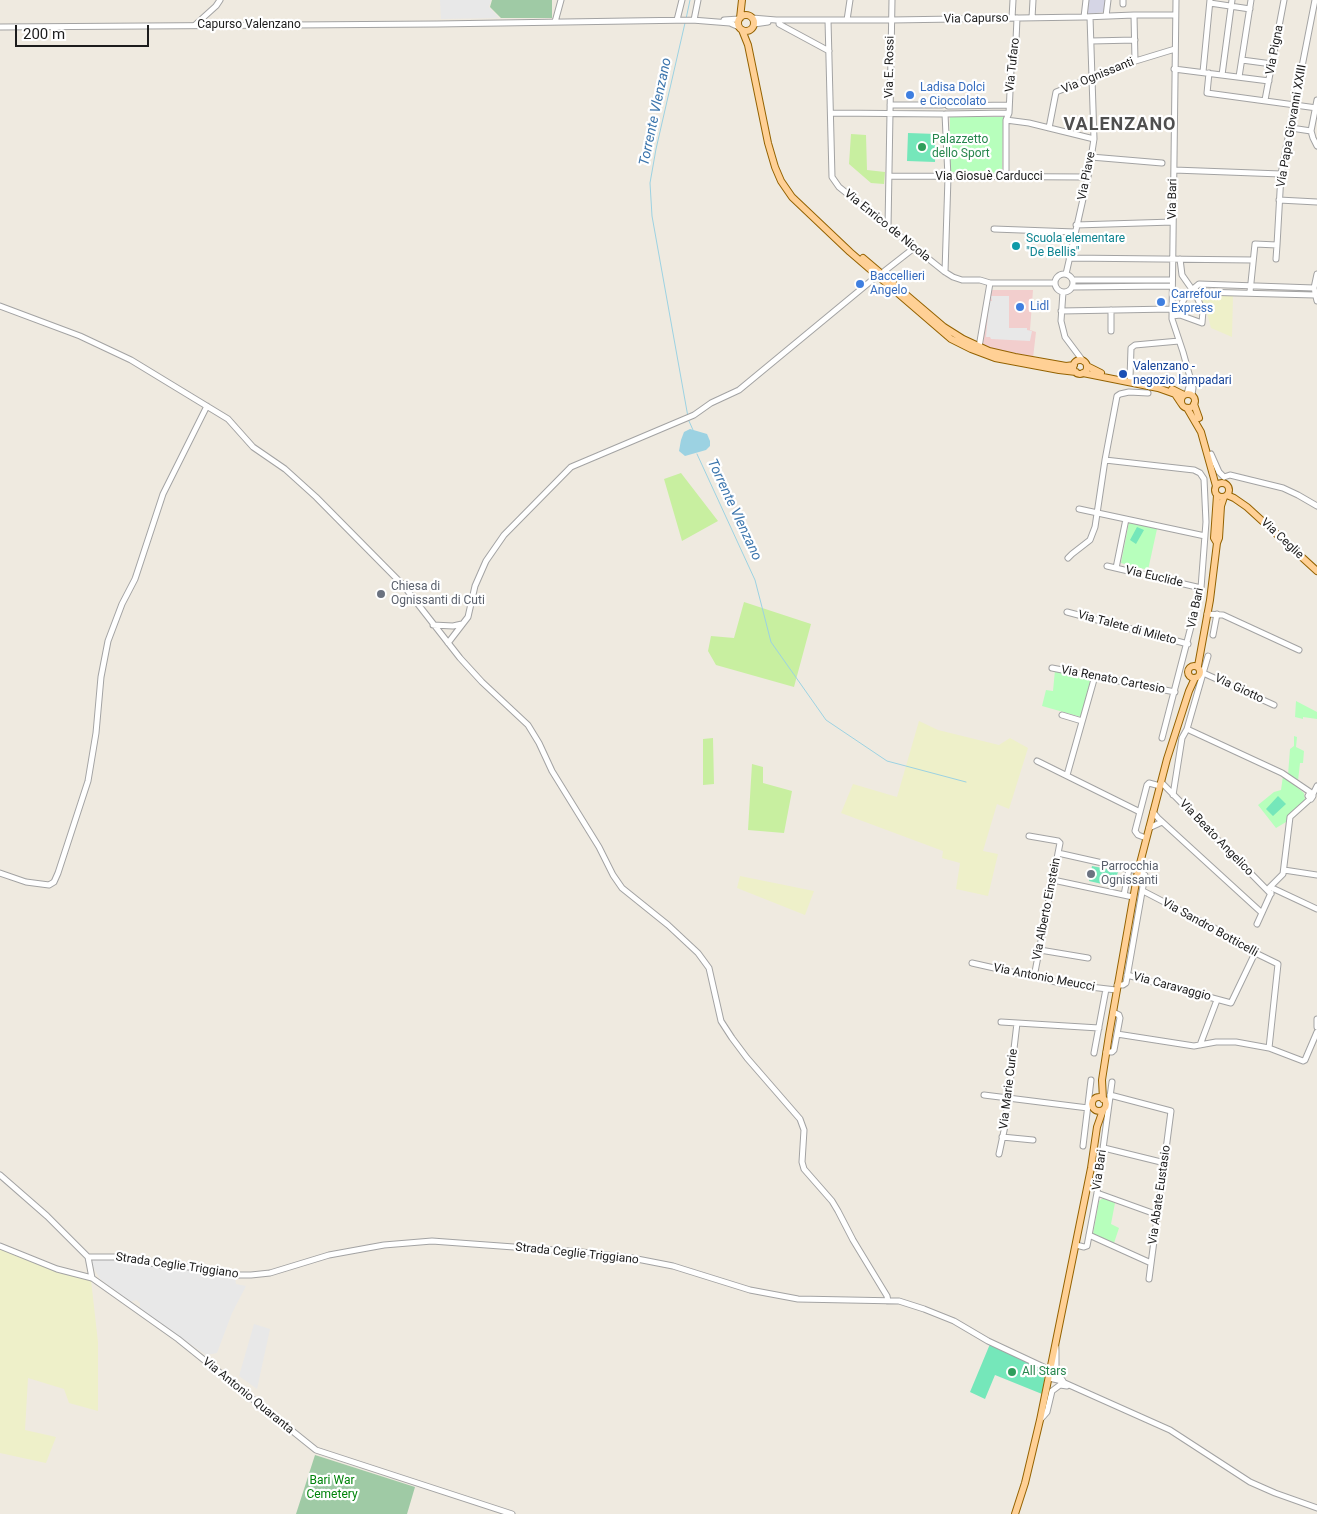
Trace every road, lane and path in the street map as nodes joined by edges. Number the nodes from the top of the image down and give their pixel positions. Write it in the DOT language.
graph roads {
  1 [pos="220,0"];
  2 [pos="561,0"];
  3 [pos="682,0"];
  4 [pos="698,0"];
  5 [pos="850,0"];
  6 [pos="892,0"];
  7 [pos="1013,0"];
  8 [pos="1033,0"];
  9 [pos="1086,0"];
  10 [pos="1108,0"];
  11 [pos="1176,0"];
  12 [pos="1251,0"];
  13 [pos="1284,0"];
  14 [pos="1315,0"];
  15 [pos="742,1"];
  16 [pos="1210,1"];
  17 [pos="1232,3"];
  18 [pos="1250,9"];
  19 [pos="1134,15"];
  20 [pos="1175,15"];
  21 [pos="1106,16"];
  22 [pos="1084,17"];
  23 [pos="1090,17"];
  24 [pos="740,18"];
  25 [pos="1015,18"];
  26 [pos="1032,18"];
  27 [pos="678,20"];
  28 [pos="693,20"];
  29 [pos="778,20"];
  30 [pos="828,20"];
  31 [pos="846,20"];
  32 [pos="892,20"];
  33 [pos="715,21"];
  34 [pos="555,22"];
  35 [pos="751,22"];
  36 [pos="195,25"];
  37 [pos="0,27"];
  38 [pos="741,28"];
  39 [pos="1091,40"];
  40 [pos="1135,40"];
  41 [pos="748,45"];
  42 [pos="1175,49"];
  43 [pos="829,51"];
  44 [pos="1242,60"];
  45 [pos="1135,61"];
  46 [pos="1272,64"];
  47 [pos="1174,69"];
  48 [pos="1206,73"];
  49 [pos="1222,75"];
  50 [pos="1239,77"];
  51 [pos="1092,79"];
  52 [pos="1269,81"];
  53 [pos="1265,100"];
  54 [pos="1317,100"];
  55 [pos="902,105"];
  56 [pos="995,105"];
  57 [pos="1009,105"];
  58 [pos="1295,105"];
  59 [pos="890,106"];
  60 [pos="945,106"];
  61 [pos="1316,108"];
  62 [pos="831,113"];
  63 [pos="889,113"];
  64 [pos="902,113"];
  65 [pos="995,113"];
  66 [pos="1009,113"];
  67 [pos="945,114"];
  68 [pos="1006,120"];
  69 [pos="1049,128"];
  70 [pos="1291,128"];
  71 [pos="1312,131"];
  72 [pos="1094,139"];
  73 [pos="1317,146"];
  74 [pos="1091,157"];
  75 [pos="1162,163"];
  76 [pos="1174,170"];
  77 [pos="1281,174"];
  78 [pos="890,176"];
  79 [pos="948,177"];
  80 [pos="1006,177"];
  81 [pos="1088,177"];
  82 [pos="1279,200"];
  83 [pos="1317,202"];
  84 [pos="1173,222"];
  85 [pos="1076,225"];
  86 [pos="888,227"];
  87 [pos="994,229"];
  88 [pos="1075,232"];
  89 [pos="1277,245"];
  90 [pos="914,248"];
  91 [pos="1069,258"];
  92 [pos="1172,259"];
  93 [pos="1180,259"];
  94 [pos="1276,259"];
  95 [pos="1253,260"];
  96 [pos="945,272"];
  97 [pos="879,274"];
  98 [pos="1066,274"];
  99 [pos="1317,274"];
  100 [pos="1073,280"];
  101 [pos="990,283"];
  102 [pos="1055,283"];
  103 [pos="1171,283"];
  104 [pos="1073,286"];
  105 [pos="1251,286"];
  106 [pos="1314,288"];
  107 [pos="1193,289"];
  108 [pos="1063,292"];
  109 [pos="1250,292"];
  110 [pos="1316,298"];
  111 [pos="0,306"];
  112 [pos="1172,309"];
  113 [pos="1111,310"];
  114 [pos="1061,311"];
  115 [pos="1180,315"];
  116 [pos="1172,316"];
  117 [pos="1111,331"];
  118 [pos="1179,341"];
  119 [pos="979,347"];
  120 [pos="1074,350"];
  121 [pos="1085,363"];
  122 [pos="1075,364"];
  123 [pos="1080,372"];
  124 [pos="1130,380"];
  125 [pos="1129,392"];
  126 [pos="1148,393"];
  127 [pos="1188,395"];
  128 [pos="1188,405"];
  129 [pos="207,406"];
  130 [pos="1105,460"];
  131 [pos="1221,482"];
  132 [pos="1229,487"];
  133 [pos="1217,495"];
  134 [pos="1226,496"];
  135 [pos="1317,506"];
  136 [pos="1247,507"];
  137 [pos="1079,509"];
  138 [pos="1097,513"];
  139 [pos="1126,519"];
  140 [pos="1206,536"];
  141 [pos="1217,543"];
  142 [pos="1204,554"];
  143 [pos="1215,555"];
  144 [pos="1068,558"];
  145 [pos="1204,561"];
  146 [pos="1215,563"];
  147 [pos="1107,566"];
  148 [pos="1116,568"];
  149 [pos="1317,571"];
  150 [pos="1201,588"];
  151 [pos="1067,612"];
  152 [pos="1207,614"];
  153 [pos="1217,614"];
  154 [pos="462,624"];
  155 [pos="432,625"];
  156 [pos="1213,635"];
  157 [pos="448,643"];
  158 [pos="1188,644"];
  159 [pos="1299,650"];
  160 [pos="1208,656"];
  161 [pos="1052,668"];
  162 [pos="1194,671"];
  163 [pos="1095,676"];
  164 [pos="1175,692"];
  165 [pos="1274,706"];
  166 [pos="1062,715"];
  167 [pos="1082,721"];
  168 [pos="1187,729"];
  169 [pos="1162,738"];
  170 [pos="1037,761"];
  171 [pos="1067,775"];
  172 [pos="1160,784"];
  173 [pos="1317,786"];
  174 [pos="1173,795"];
  175 [pos="1312,797"];
  176 [pos="1140,812"];
  177 [pos="1153,812"];
  178 [pos="1162,822"];
  179 [pos="1149,828"];
  180 [pos="1029,836"];
  181 [pos="1146,838"];
  182 [pos="1058,853"];
  183 [pos="1129,869"];
  184 [pos="1284,870"];
  185 [pos="1138,871"];
  186 [pos="0,873"];
  187 [pos="1317,875"];
  188 [pos="1053,880"];
  189 [pos="1270,890"];
  190 [pos="1142,891"];
  191 [pos="1124,895"];
  192 [pos="1133,897"];
  193 [pos="1317,909"];
  194 [pos="1262,913"];
  195 [pos="1257,924"];
  196 [pos="1040,950"];
  197 [pos="1255,953"];
  198 [pos="1088,958"];
  199 [pos="972,963"];
  200 [pos="1127,975"];
  201 [pos="1034,977"];
  202 [pos="1116,988"];
  203 [pos="1106,990"];
  204 [pos="1217,1000"];
  205 [pos="1112,1014"];
  206 [pos="1101,1015"];
  207 [pos="1317,1019"];
  208 [pos="1001,1022"];
  209 [pos="1016,1023"];
  210 [pos="1317,1027"];
  211 [pos="1098,1031"];
  212 [pos="1317,1032"];
  213 [pos="1117,1034"];
  214 [pos="1109,1035"];
  215 [pos="1200,1045"];
  216 [pos="1269,1048"];
  217 [pos="1106,1052"];
  218 [pos="1094,1053"];
  219 [pos="1091,1080"];
  220 [pos="1102,1080"];
  221 [pos="1112,1082"];
  222 [pos="984,1095"];
  223 [pos="1009,1098"];
  224 [pos="1106,1103"];
  225 [pos="1092,1104"];
  226 [pos="1097,1127"];
  227 [pos="1002,1137"];
  228 [pos="1032,1140"];
  229 [pos="1083,1146"];
  230 [pos="1104,1148"];
  231 [pos="999,1154"];
  232 [pos="1164,1162"];
  233 [pos="0,1175"];
  234 [pos="1097,1193"];
  235 [pos="1158,1215"];
  236 [pos="1080,1219"];
  237 [pos="1092,1221"];
  238 [pos="1089,1235"];
  239 [pos="1076,1245"];
  240 [pos="0,1246"];
  241 [pos="88,1257"];
  242 [pos="1151,1263"];
  243 [pos="92,1278"];
  244 [pos="1149,1279"];
  245 [pos="888,1301"];
  246 [pos="1055,1342"];
  247 [pos="1050,1370"];
  248 [pos="1049,1378"];
  249 [pos="1062,1383"];
  250 [pos="1040,1420"];
  251 [pos="1317,1508"];
  252 [pos="512,1514"];
  253 [pos="1015,1514"];
  1 -- 36 [label="street"];
  2 -- 34 [label="street"];
  3 -- 27 [label="street"];
  4 -- 28 [label="street"];
  5 -- 31 [label="street"];
  6 -- 32 [label="street, Via E. Rossi"];
  7 -- 25 [label="street, Via Tufaro"];
  8 -- 26 [label="street"];
  9 -- 22 [label="street"];
  10 -- 21 [label="street"];
  11 -- 20 [label="street, Via Bari"];
  12 -- 18 [label="street"];
  13 -- 46 [label="street, Via Pigna"];
  14 -- 58 [label="street, Via Papa Giovanni XXIII"];
  15 -- 24 [label="main road"];
  15 -- 35 [label="main road"];
  16 -- 17 [label="street"];
  16 -- 48 [label="street"];
  17 -- 18 [label="street"];
  17 -- 49 [label="street"];
  18 -- 44 [label="street"];
  19 -- 20 [label="street, Via Capurso"];
  19 -- 21 [label="street, Via Capurso"];
  19 -- 40 [label="street"];
  20 -- 42 [label="street, Via Bari"];
  21 -- 23 [label="street, Via Capurso"];
  22 -- 23 [label="street, Via Capurso"];
  22 -- 26 [label="street, Via Capurso"];
  23 -- 39 [label="street, Via Piave"];
  24 -- 33 [label="street"];
  24 -- 35 [label="main road"];
  24 -- 38 [label="main road"];
  25 -- 26 [label="street, Via Capurso"];
  25 -- 32 [label="street, Via Capurso"];
  25 -- 57 [label="street, Via Tufaro"];
  27 -- 28 [label="street, Capurso Valenzano"];
  27 -- 34 [label="street, Capurso Valenzano"];
  28 -- 33 [label="street, Capurso Valenzano"];
  29 -- 30 [label="street, Via Capurso"];
  29 -- 35 [label="street, Via Capurso"];
  29 -- 43 [label="street"];
  30 -- 31 [label="street, Via Capurso"];
  30 -- 43 [label="street"];
  31 -- 32 [label="street, Via Capurso"];
  32 -- 59 [label="street, Via E. Rossi"];
  33 -- 38 [label="street"];
  34 -- 36 [label="street, Capurso Valenzano"];
  35 -- 38 [label="main road"];
  35 -- 41 [label="main road"];
  36 -- 37 [label="street, Capurso Valenzano"];
  38 -- 41 [label="main road"];
  39 -- 40 [label="street"];
  39 -- 51 [label="street, Via Piave"];
  40 -- 45 [label="street"];
  41 -- 97 [label="main road"];
  42 -- 45 [label="street, Via Ognissanti"];
  42 -- 47 [label="street, Via Bari"];
  43 -- 62 [label="street"];
  44 -- 46 [label="street"];
  44 -- 50 [label="street"];
  45 -- 51 [label="street, Via Ognissanti"];
  46 -- 52 [label="street, Via Pigna"];
  47 -- 48 [label="street"];
  47 -- 76 [label="street, Via Bari"];
  48 -- 49 [label="street"];
  48 -- 53 [label="street"];
  49 -- 50 [label="street"];
  50 -- 52 [label="street"];
  51 -- 69 [label="street, Via Ognissanti"];
  51 -- 72 [label="street, Via Piave"];
  52 -- 53 [label="street, Via Pigna"];
  53 -- 58 [label="street"];
  54 -- 61 [label="street"];
  55 -- 59 [label="street"];
  55 -- 60 [label="street"];
  55 -- 64 [label="street"];
  56 -- 57 [label="street"];
  56 -- 60 [label="street"];
  56 -- 65 [label="street"];
  57 -- 66 [label="street, Via Tufaro"];
  58 -- 61 [label="street"];
  58 -- 70 [label="street, Via Papa Giovanni XXIII"];
  59 -- 63 [label="street, Via E. Rossi"];
  60 -- 67 [label="street"];
  61 -- 71 [label="street"];
  62 -- 63 [label="street"];
  62 -- 86 [label="street, Via Enrico de Nicola"];
  63 -- 64 [label="street"];
  63 -- 78 [label="street, Via E. Rossi"];
  64 -- 67 [label="street"];
  65 -- 66 [label="street"];
  65 -- 67 [label="street"];
  66 -- 68 [label="street"];
  67 -- 79 [label="street"];
  68 -- 69 [label="street"];
  68 -- 80 [label="street"];
  69 -- 72 [label="street"];
  70 -- 71 [label="street"];
  70 -- 77 [label="street, Via Papa Giovanni XXIII"];
  71 -- 73 [label="street"];
  72 -- 74 [label="street, Via Piave"];
  74 -- 75 [label="street"];
  74 -- 81 [label="street, Via Piave"];
  76 -- 77 [label="street"];
  76 -- 84 [label="street, Via Bari"];
  77 -- 82 [label="street, Via Papa Giovanni XXIII"];
  78 -- 79 [label="street, Via Giosuè Carducci"];
  78 -- 86 [label="street, Via E. Rossi"];
  79 -- 80 [label="street, Via Giosuè Carducci"];
  79 -- 96 [label="street"];
  80 -- 81 [label="street, Via Giosuè Carducci"];
  81 -- 85 [label="street, Via Piave"];
  82 -- 83 [label="street"];
  82 -- 89 [label="street, Via Papa Giovanni XXIII"];
  84 -- 85 [label="street"];
  84 -- 92 [label="street, Via Bari"];
  85 -- 88 [label="street, Via Piave"];
  86 -- 90 [label="street, Via Enrico de Nicola"];
  87 -- 88 [label="street"];
  88 -- 91 [label="street, Via Piave"];
  89 -- 94 [label="street, Via Papa Giovanni XXIII"];
  89 -- 95 [label="street"];
  90 -- 96 [label="street, Via Enrico de Nicola"];
  90 -- 97 [label="street"];
  91 -- 92 [label="street"];
  91 -- 98 [label="street, Via Piave"];
  92 -- 93 [label="street"];
  92 -- 103 [label="street, Via Bari"];
  93 -- 95 [label="street"];
  93 -- 107 [label="street"];
  95 -- 105 [label="street"];
  96 -- 101 [label="street, Via Enrico de Nicola"];
  97 -- 119 [label="main road"];
  97 -- 123 [label="main road"];
  97 -- 154 [label="street"];
  98 -- 100 [label="street"];
  98 -- 102 [label="street"];
  99 -- 106 [label="street"];
  100 -- 103 [label="street"];
  100 -- 104 [label="street"];
  101 -- 102 [label="street, Via Enrico de Nicola"];
  101 -- 119 [label="street"];
  102 -- 108 [label="street"];
  103 -- 104 [label="street"];
  103 -- 112 [label="street, Via Bari"];
  104 -- 108 [label="street"];
  105 -- 106 [label="street"];
  105 -- 107 [label="street"];
  105 -- 109 [label="street"];
  106 -- 110 [label="street"];
  107 -- 109 [label="street"];
  107 -- 115 [label="street"];
  107 -- 115 [label="street"];
  108 -- 114 [label="street"];
  109 -- 110 [label="street"];
  111 -- 129 [label="street"];
  112 -- 113 [label="street"];
  112 -- 116 [label="street, Via Bari"];
  113 -- 114 [label="street"];
  113 -- 117 [label="street"];
  114 -- 120 [label="street"];
  115 -- 116 [label="street"];
  116 -- 118 [label="street, Via Bari"];
  118 -- 124 [label="street"];
  118 -- 127 [label="street, Via Bari"];
  119 -- 122 [label="main road"];
  120 -- 121 [label="street"];
  120 -- 122 [label="street"];
  121 -- 122 [label="main road"];
  121 -- 123 [label="main road"];
  121 -- 124 [label="main road"];
  122 -- 123 [label="main road"];
  123 -- 124 [label="main road"];
  124 -- 125 [label="street"];
  124 -- 127 [label="main road"];
  124 -- 128 [label="main road"];
  125 -- 126 [label="street"];
  125 -- 130 [label="street"];
  127 -- 128 [label="main road"];
  127 -- 128 [label="main road"];
  128 -- 131 [label="main road"];
  128 -- 131 [label="main road"];
  129 -- 155 [label="street"];
  129 -- 186 [label="street"];
  130 -- 138 [label="street"];
  130 -- 140 [label="street, Via Bari"];
  131 -- 132 [label="main road"];
  131 -- 133 [label="main road"];
  131 -- 135 [label="street"];
  132 -- 134 [label="main road"];
  132 -- 136 [label="main road, Via Ceglie"];
  133 -- 134 [label="main road"];
  133 -- 141 [label="main road, Via Bari"];
  134 -- 136 [label="main road, Via Ceglie"];
  134 -- 141 [label="main road, Via Bari"];
  136 -- 149 [label="main road, Via Ceglie"];
  137 -- 138 [label="street"];
  138 -- 139 [label="street"];
  138 -- 144 [label="street"];
  139 -- 140 [label="street"];
  139 -- 148 [label="street"];
  140 -- 142 [label="street, Via Bari"];
  141 -- 143 [label="main road, Via Bari"];
  142 -- 143 [label="street"];
  142 -- 145 [label="street, Via Bari"];
  143 -- 146 [label="main road, Via Bari"];
  145 -- 146 [label="street"];
  145 -- 150 [label="street, Via Bari"];
  146 -- 152 [label="main road, Via Bari"];
  147 -- 148 [label="street, Via Euclide"];
  148 -- 150 [label="street, Via Euclide"];
  150 -- 158 [label="street, Via Bari"];
  151 -- 158 [label="street, Via Talete di Mileto"];
  152 -- 153 [label="street"];
  152 -- 162 [label="main road, Via Bari"];
  153 -- 156 [label="street, Via Bari"];
  153 -- 159 [label="street"];
  154 -- 155 [label="street"];
  154 -- 157 [label="street"];
  155 -- 157 [label="street"];
  157 -- 245 [label="street"];
  158 -- 162 [label="street, Via Bari"];
  160 -- 162 [label="street, Via Bari"];
  161 -- 163 [label="street, Via Renato Cartesio"];
  162 -- 164 [label="street, Via Bari"];
  162 -- 165 [label="street, Via Giotto"];
  162 -- 168 [label="street, Via Bari"];
  162 -- 172 [label="main road, Via Bari"];
  163 -- 164 [label="street, Via Renato Cartesio"];
  163 -- 167 [label="street"];
  164 -- 169 [label="street, Via Bari"];
  166 -- 167 [label="street"];
  167 -- 171 [label="street"];
  168 -- 174 [label="street, Via Bari"];
  168 -- 175 [label="street"];
  170 -- 171 [label="street"];
  171 -- 176 [label="street"];
  172 -- 174 [label="street, Via Beato Angelico"];
  172 -- 176 [label="street"];
  172 -- 177 [label="main road, Via Bari"];
  173 -- 175 [label="street"];
  174 -- 189 [label="street, Via Beato Angelico"];
  175 -- 184 [label="street"];
  176 -- 181 [label="street"];
  177 -- 178 [label="street"];
  177 -- 179 [label="main road, Via Bari"];
  178 -- 179 [label="street"];
  178 -- 194 [label="street"];
  179 -- 181 [label="main road, Via Bari"];
  180 -- 182 [label="street, Via Alberto Einstein"];
  181 -- 185 [label="main road, Via Bari"];
  182 -- 183 [label="street"];
  182 -- 188 [label="street, Via Alberto Einstein"];
  183 -- 185 [label="street"];
  183 -- 191 [label="street"];
  184 -- 187 [label="street"];
  184 -- 189 [label="street"];
  185 -- 190 [label="street, Via Bari"];
  185 -- 192 [label="main road, Via Bari"];
  188 -- 191 [label="street"];
  188 -- 196 [label="street, Via Alberto Einstein"];
  189 -- 193 [label="street"];
  189 -- 194 [label="street"];
  190 -- 197 [label="street, Via Sandro Botticelli"];
  190 -- 200 [label="street, Via Bari"];
  191 -- 192 [label="street"];
  192 -- 202 [label="main road, Via Bari"];
  194 -- 195 [label="street"];
  196 -- 198 [label="street"];
  196 -- 201 [label="street, Via Alberto Einstein"];
  197 -- 204 [label="street, Via Caravaggio"];
  197 -- 216 [label="street, Via Sandro Botticelli"];
  199 -- 201 [label="street, Via Antonio Meucci"];
  200 -- 202 [label="street"];
  200 -- 204 [label="street, Via Caravaggio"];
  201 -- 203 [label="street, Via Antonio Meucci"];
  202 -- 203 [label="street, Via Antonio Meucci"];
  202 -- 205 [label="main road, Via Bari"];
  203 -- 206 [label="street"];
  204 -- 215 [label="street, Via Caravaggio"];
  205 -- 206 [label="street"];
  205 -- 213 [label="street, Via Bari"];
  205 -- 214 [label="main road, Via Bari"];
  206 -- 211 [label="street"];
  207 -- 210 [label="street"];
  208 -- 209 [label="street"];
  209 -- 211 [label="street"];
  209 -- 223 [label="street, Via Marie Curie"];
  211 -- 214 [label="street"];
  211 -- 218 [label="street"];
  212 -- 216 [label="street"];
  213 -- 215 [label="street"];
  213 -- 217 [label="street, Via Bari"];
  214 -- 217 [label="main road, Via Bari"];
  215 -- 216 [label="street"];
  217 -- 220 [label="main road, Via Bari"];
  219 -- 225 [label="street, Via Bari"];
  220 -- 224 [label="main road, Via Bari"];
  220 -- 225 [label="main road, Via Bari"];
  221 -- 224 [label="street, Via Bari"];
  222 -- 223 [label="street"];
  223 -- 225 [label="street"];
  223 -- 227 [label="street, Via Marie Curie"];
  224 -- 225 [label="main road"];
  224 -- 225 [label="main road"];
  224 -- 226 [label="main road, Via Bari"];
  224 -- 230 [label="street, Via Bari"];
  224 -- 232 [label="street, Via Abate Eustasio"];
  225 -- 226 [label="main road, Via Bari"];
  225 -- 229 [label="street, Via Bari"];
  226 -- 236 [label="main road, Via Bari"];
  227 -- 228 [label="street"];
  227 -- 231 [label="street, Via Marie Curie"];
  230 -- 232 [label="street"];
  230 -- 234 [label="street, Via Bari"];
  232 -- 235 [label="street, Via Abate Eustasio"];
  233 -- 241 [label="street"];
  234 -- 235 [label="street"];
  234 -- 237 [label="street, Via Bari"];
  235 -- 242 [label="street, Via Abate Eustasio"];
  236 -- 237 [label="street"];
  236 -- 239 [label="main road, Via Bari"];
  237 -- 238 [label="street, Via Bari"];
  238 -- 239 [label="street"];
  238 -- 242 [label="street"];
  239 -- 246 [label="main road, Via Bari"];
  240 -- 243 [label="street, Via Antonio Quaranta"];
  241 -- 243 [label="street"];
  241 -- 245 [label="street, Strada Ceglie Triggiano"];
  242 -- 244 [label="street, Via Abate Eustasio"];
  243 -- 252 [label="street, Via Antonio Quaranta"];
  245 -- 247 [label="street, Strada Ceglie Triggiano"];
  246 -- 247 [label="main road, Via Bari"];
  246 -- 249 [label="street"];
  247 -- 248 [label="main road, Via Bari"];
  248 -- 249 [label="street"];
  248 -- 250 [label="main road, Via Bari"];
  249 -- 250 [label="street"];
  249 -- 251 [label="street"];
  250 -- 253 [label="main road, Via Bari"];
}
